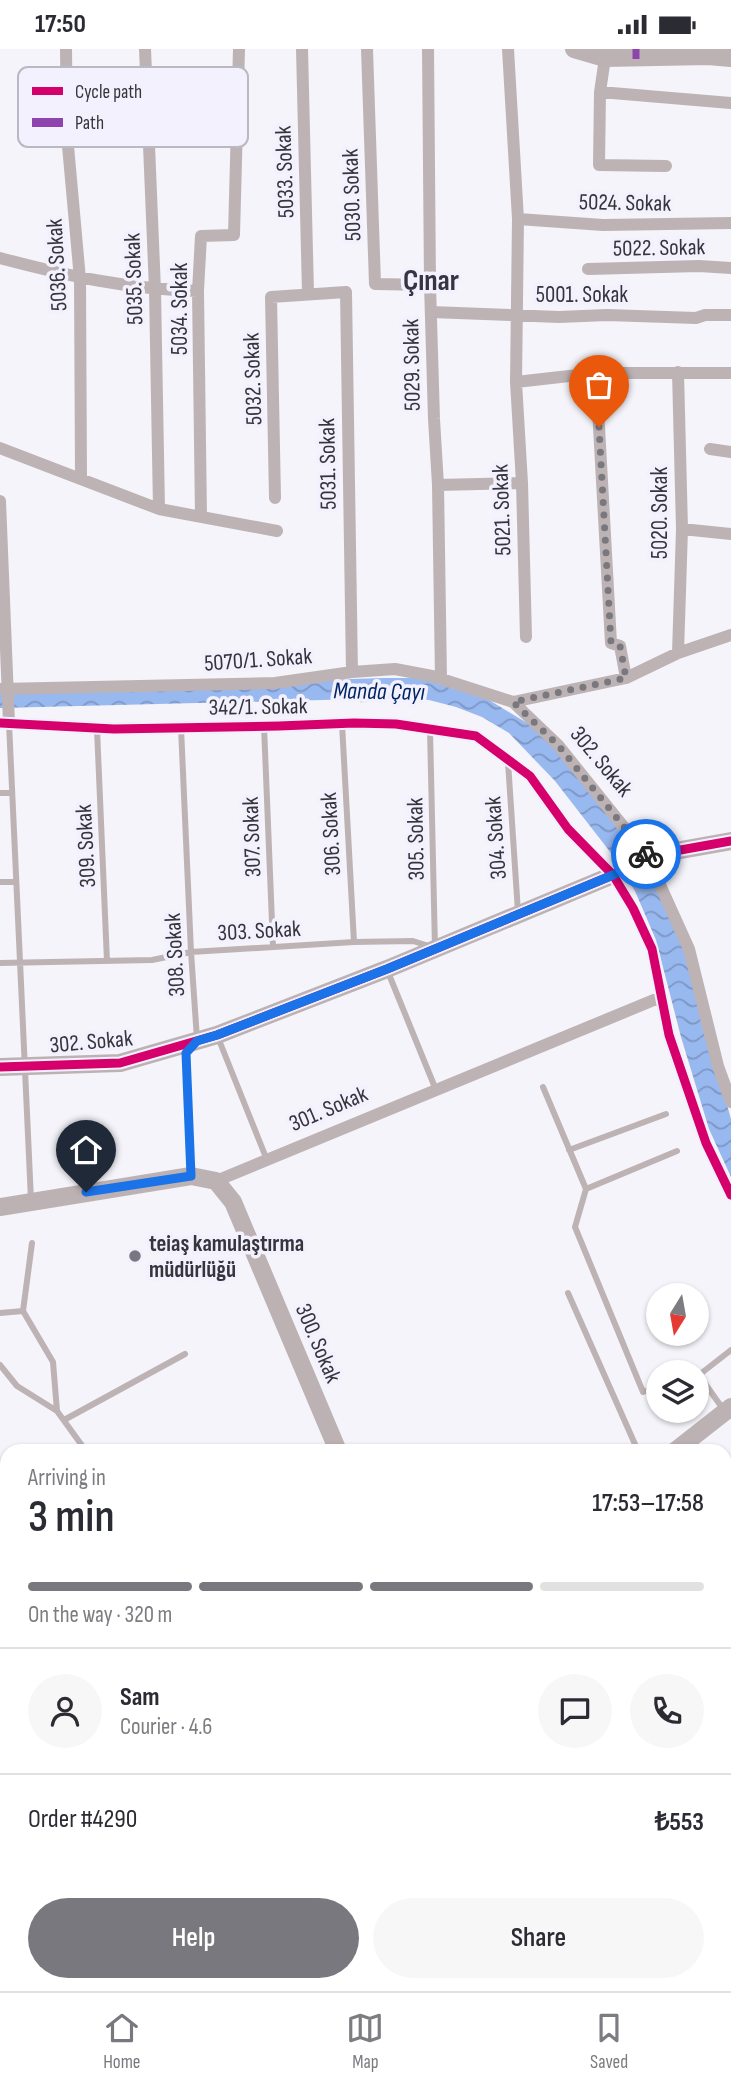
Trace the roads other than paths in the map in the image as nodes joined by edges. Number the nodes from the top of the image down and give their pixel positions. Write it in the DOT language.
graph roads {
  1 [pos="66,49"];
  2 [pos="145,49"];
  3 [pos="239,49"];
  4 [pos="302,49"];
  5 [pos="367,49"];
  6 [pos="428,49"];
  7 [pos="508,49"];
  8 [pos="574,49"];
  9 [pos="708,53"];
  10 [pos="636,54"];
  11 [pos="605,58"];
  12 [pos="731,58"];
  13 [pos="66,67"];
  14 [pos="146,67"];
  15 [pos="239,67"];
  16 [pos="600,92"];
  17 [pos="731,103"];
  18 [pos="68,147"];
  19 [pos="149,147"];
  20 [pos="236,147"];
  21 [pos="666,166"];
  22 [pos="519,219"];
  23 [pos="731,223"];
  24 [pos="0,258"];
  25 [pos="731,268"];
  26 [pos="588,269"];
  27 [pos="80,279"];
  28 [pos="430,285"];
  29 [pos="155,290"];
  30 [pos="198,291"];
  31 [pos="308,293"];
  32 [pos="432,312"];
  33 [pos="519,315"];
  34 [pos="731,315"];
  35 [pos="678,372"];
  36 [pos="596,373"];
  37 [pos="731,373"];
  38 [pos="516,382"];
  39 [pos="0,448"];
  40 [pos="710,449"];
  41 [pos="731,452"];
  42 [pos="82,478"];
  43 [pos="522,483"];
  44 [pos="438,485"];
  45 [pos="275,498"];
  46 [pos="0,501"];
  47 [pos="159,509"];
  48 [pos="201,517"];
  49 [pos="682,529"];
  50 [pos="276,531"];
  51 [pos="731,534"];
  52 [pos="731,635"];
  53 [pos="526,637"];
  54 [pos="678,653"];
  55 [pos="4,662"];
  56 [pos="352,672"];
  57 [pos="626,678"];
  58 [pos="441,680"];
  59 [pos="5,691"];
  60 [pos="513,702"];
  61 [pos="4,723"];
  62 [pos="342,723"];
  63 [pos="264,726"];
  64 [pos="181,727"];
  65 [pos="430,728"];
  66 [pos="97,729"];
  67 [pos="508,759"];
  68 [pos="0,793"];
  69 [pos="12,793"];
  70 [pos="731,841"];
  71 [pos="648,856"];
  72 [pos="613,875"];
  73 [pos="0,882"];
  74 [pos="16,882"];
  75 [pos="518,914"];
  76 [pos="354,942"];
  77 [pos="273,947"];
  78 [pos="435,948"];
  79 [pos="191,952"];
  80 [pos="107,961"];
  81 [pos="21,962"];
  82 [pos="0,963"];
  83 [pos="387,969"];
  84 [pos="661,997"];
  85 [pos="217,1035"];
  86 [pos="197,1041"];
  87 [pos="0,1066"];
  88 [pos="25,1066"];
  89 [pos="542,1087"];
  90 [pos="436,1090"];
  91 [pos="731,1101"];
  92 [pos="666,1114"];
  93 [pos="569,1150"];
  94 [pos="677,1151"];
  95 [pos="267,1160"];
  96 [pos="191,1176"];
  97 [pos="216,1181"];
  98 [pos="586,1189"];
  99 [pos="731,1195"];
  100 [pos="31,1200"];
  101 [pos="0,1206"];
  102 [pos="32,1243"];
  103 [pos="568,1293"];
  104 [pos="23,1311"];
  105 [pos="0,1313"];
  106 [pos="731,1350"];
  107 [pos="185,1354"];
  108 [pos="0,1365"];
  109 [pos="709,1367"];
  110 [pos="709,1387"];
  111 [pos="646,1391"];
  112 [pos="728,1409"];
  113 [pos="58,1411"];
  114 [pos="64,1420"];
  115 [pos="81,1444"];
  116 [pos="335,1444"];
  117 [pos="635,1444"];
  118 [pos="684,1444"];
  1 -- 13 [label="street, 5036. Sokak"];
  2 -- 14 [label="street, 5035. Sokak"];
  3 -- 15 [label="street, 5034. Sokak"];
  4 -- 31 [label="street, 5033. Sokak"];
  5 -- 28 [label="street, 5030. Sokak"];
  6 -- 28 [label="street, 5029. Sokak"];
  7 -- 22 [label="street, 5021. Sokak"];
  8 -- 11 [label="street"];
  9 -- 10 [label="street"];
  9 -- 12 [label="street"];
  10 -- 11 [label="street"];
  11 -- 16 [label="street"];
  16 -- 17 [label="street"];
  16 -- 21 [label="street"];
  18 -- 27 [label="street, 5036. Sokak"];
  19 -- 29 [label="street, 5035. Sokak"];
  20 -- 30 [label="street, 5034. Sokak"];
  22 -- 23 [label="street, 5024. Sokak"];
  22 -- 33 [label="street, 5021. Sokak"];
  24 -- 27 [label="street"];
  25 -- 26 [label="street, 5022. Sokak"];
  27 -- 29 [label="street"];
  27 -- 42 [label="street, 5036. Sokak"];
  28 -- 32 [label="street, 5029. Sokak"];
  29 -- 30 [label="street"];
  29 -- 47 [label="street, 5035. Sokak"];
  30 -- 48 [label="street, 5034. Sokak"];
  31 -- 45 [label="street, 5032. Sokak"];
  31 -- 56 [label="street, 5031. Sokak"];
  32 -- 33 [label="street, 5001. Sokak"];
  32 -- 44 [label="street, 5029. Sokak"];
  33 -- 34 [label="street, 5001. Sokak"];
  33 -- 38 [label="street, 5021. Sokak"];
  35 -- 36 [label="street"];
  35 -- 37 [label="street"];
  35 -- 49 [label="street, 5020. Sokak"];
  36 -- 38 [label="street"];
  36 -- 57 [label="street"];
  38 -- 43 [label="street, 5021. Sokak"];
  39 -- 42 [label="street"];
  40 -- 41 [label="street"];
  42 -- 47 [label="street"];
  43 -- 44 [label="street"];
  43 -- 53 [label="street, 5021. Sokak"];
  44 -- 58 [label="street, 5029. Sokak"];
  46 -- 55 [label="street"];
  47 -- 48 [label="street"];
  48 -- 50 [label="street"];
  49 -- 51 [label="street"];
  49 -- 54 [label="street, 5020. Sokak"];
  52 -- 54 [label="street"];
  54 -- 57 [label="street"];
  55 -- 59 [label="street"];
  56 -- 58 [label="street, 5070/1. Sokak"];
  56 -- 59 [label="street, 5070/1. Sokak"];
  57 -- 60 [label="street"];
  58 -- 60 [label="street, 5070/1. Sokak"];
  59 -- 61 [label="street"];
  60 -- 71 [label="street, 302. Sokak"];
  61 -- 66 [label="street, 342/1. Sokak"];
  61 -- 69 [label="lane"];
  62 -- 63 [label="street, 342/1. Sokak"];
  62 -- 65 [label="street, 342/1. Sokak"];
  62 -- 76 [label="lane, 306. Sokak"];
  63 -- 64 [label="street, 342/1. Sokak"];
  63 -- 77 [label="lane, 307. Sokak"];
  64 -- 66 [label="street, 342/1. Sokak"];
  64 -- 79 [label="lane, 308. Sokak"];
  65 -- 67 [label="street, 342/1. Sokak"];
  65 -- 78 [label="lane, 305. Sokak"];
  66 -- 80 [label="lane, 309. Sokak"];
  67 -- 72 [label="street, 342/1. Sokak"];
  67 -- 75 [label="lane, 304. Sokak"];
  68 -- 69 [label="lane"];
  69 -- 74 [label="lane"];
  70 -- 71 [label="street"];
  71 -- 72 [label="street, 302. Sokak"];
  71 -- 91 [label="street, 302. Sokak"];
  72 -- 75 [label="street, 302. Sokak"];
  72 -- 84 [label="street, 342/1. Sokak"];
  73 -- 74 [label="lane"];
  74 -- 81 [label="lane"];
  75 -- 78 [label="street, 302. Sokak"];
  76 -- 77 [label="lane, 303. Sokak"];
  76 -- 78 [label="lane, 303. Sokak"];
  77 -- 79 [label="lane, 303. Sokak"];
  78 -- 83 [label="street, 302. Sokak"];
  79 -- 80 [label="lane, 303. Sokak"];
  79 -- 86 [label="lane, 308. Sokak"];
  80 -- 81 [label="lane, 303. Sokak"];
  81 -- 82 [label="lane, 303. Sokak"];
  81 -- 88 [label="lane"];
  83 -- 85 [label="street, 302. Sokak"];
  83 -- 90 [label="lane"];
  84 -- 90 [label="street, 301. Sokak"];
  84 -- 99 [label="street, 342/1. Sokak"];
  85 -- 86 [label="street, 302. Sokak"];
  85 -- 95 [label="lane"];
  86 -- 88 [label="street, 302. Sokak"];
  86 -- 96 [label="lane, 308. Sokak"];
  87 -- 88 [label="street, 302. Sokak"];
  88 -- 100 [label="lane"];
  89 -- 93 [label="lane"];
  90 -- 95 [label="street, 301. Sokak"];
  92 -- 93 [label="lane"];
  93 -- 98 [label="lane"];
  94 -- 98 [label="lane"];
  95 -- 97 [label="street, 301. Sokak"];
  96 -- 97 [label="street"];
  96 -- 100 [label="street"];
  97 -- 116 [label="street, 300. Sokak"];
  98 -- 111 [label="lane"];
  100 -- 101 [label="street"];
  102 -- 104 [label="lane"];
  103 -- 117 [label="lane"];
  104 -- 105 [label="lane"];
  104 -- 113 [label="lane"];
  106 -- 109 [label="lane"];
  107 -- 114 [label="lane"];
  108 -- 113 [label="lane"];
  110 -- 112 [label="lane"];
  112 -- 118 [label="street"];
  113 -- 114 [label="lane"];
  114 -- 115 [label="lane"];
}
